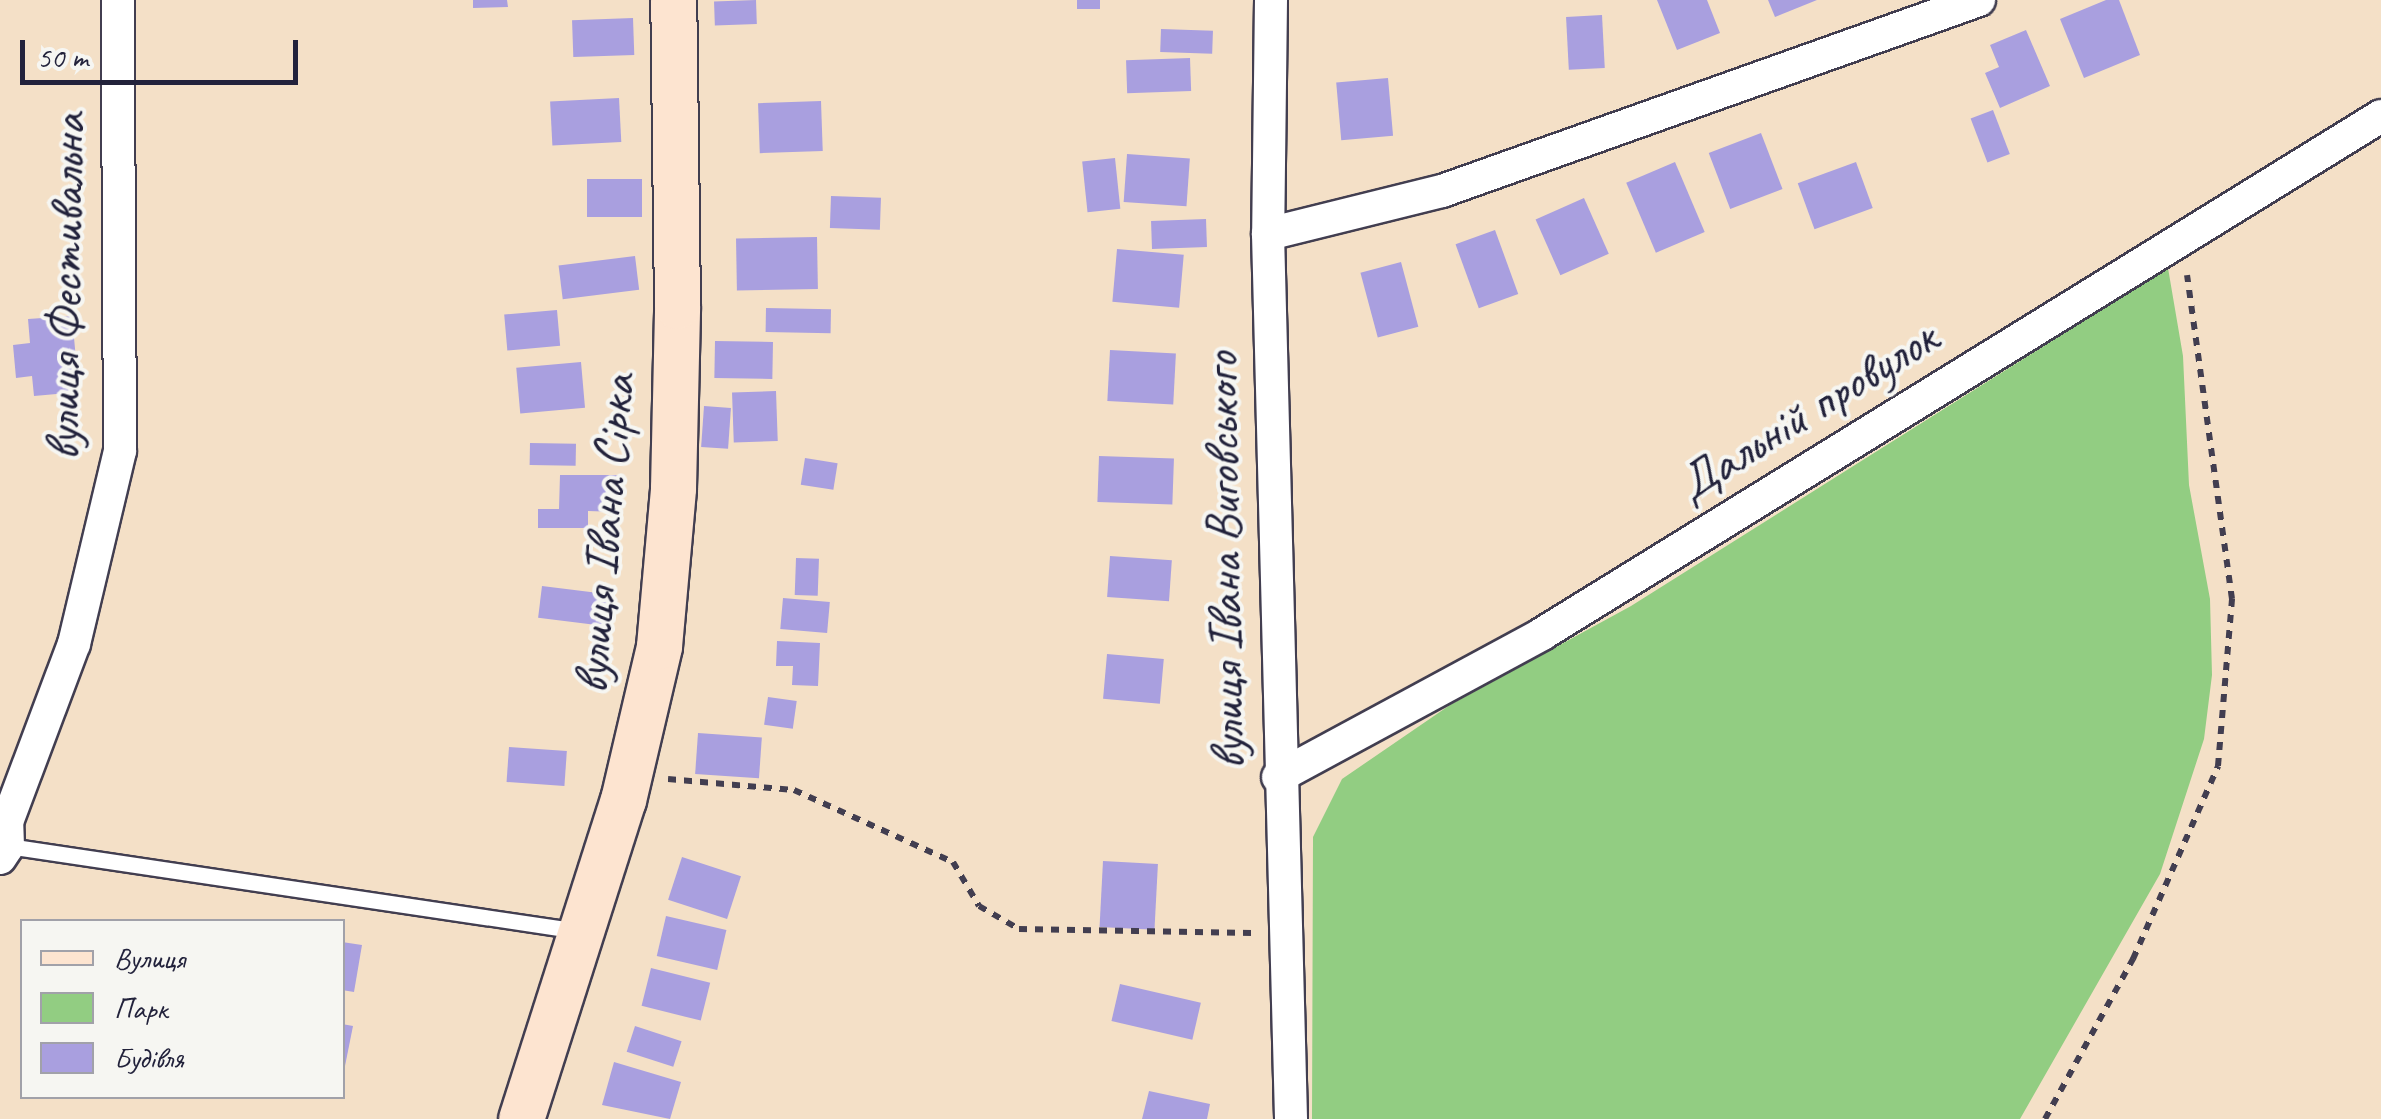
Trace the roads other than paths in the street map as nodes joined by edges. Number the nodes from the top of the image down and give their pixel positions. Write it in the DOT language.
graph roads {
  1 [pos="118,0"];
  2 [pos="673,0"];
  3 [pos="1271,0"];
  4 [pos="1979,0"];
  5 [pos="2381,116"];
  6 [pos="1268,234"];
  7 [pos="1278,777"];
  8 [pos="4,852"];
  9 [pos="583,932"];
  10 [pos="521,1119"];
  11 [pos="1290,1119"];
  1 -- 8 [label="street, вулиця Фестивальна"];
  2 -- 9 [label="street, вулиця Івана Сірка"];
  3 -- 6 [label="street, вулиця Івана Виговського"];
  4 -- 6 [label="street"];
  5 -- 7 [label="street, Дальній провулок"];
  6 -- 7 [label="street, вулиця Івана Виговського"];
  7 -- 11 [label="street, вулиця Івана Виговського"];
  8 -- 9 [label="lane"];
  9 -- 10 [label="street, вулиця Івана Сірка"];
}
